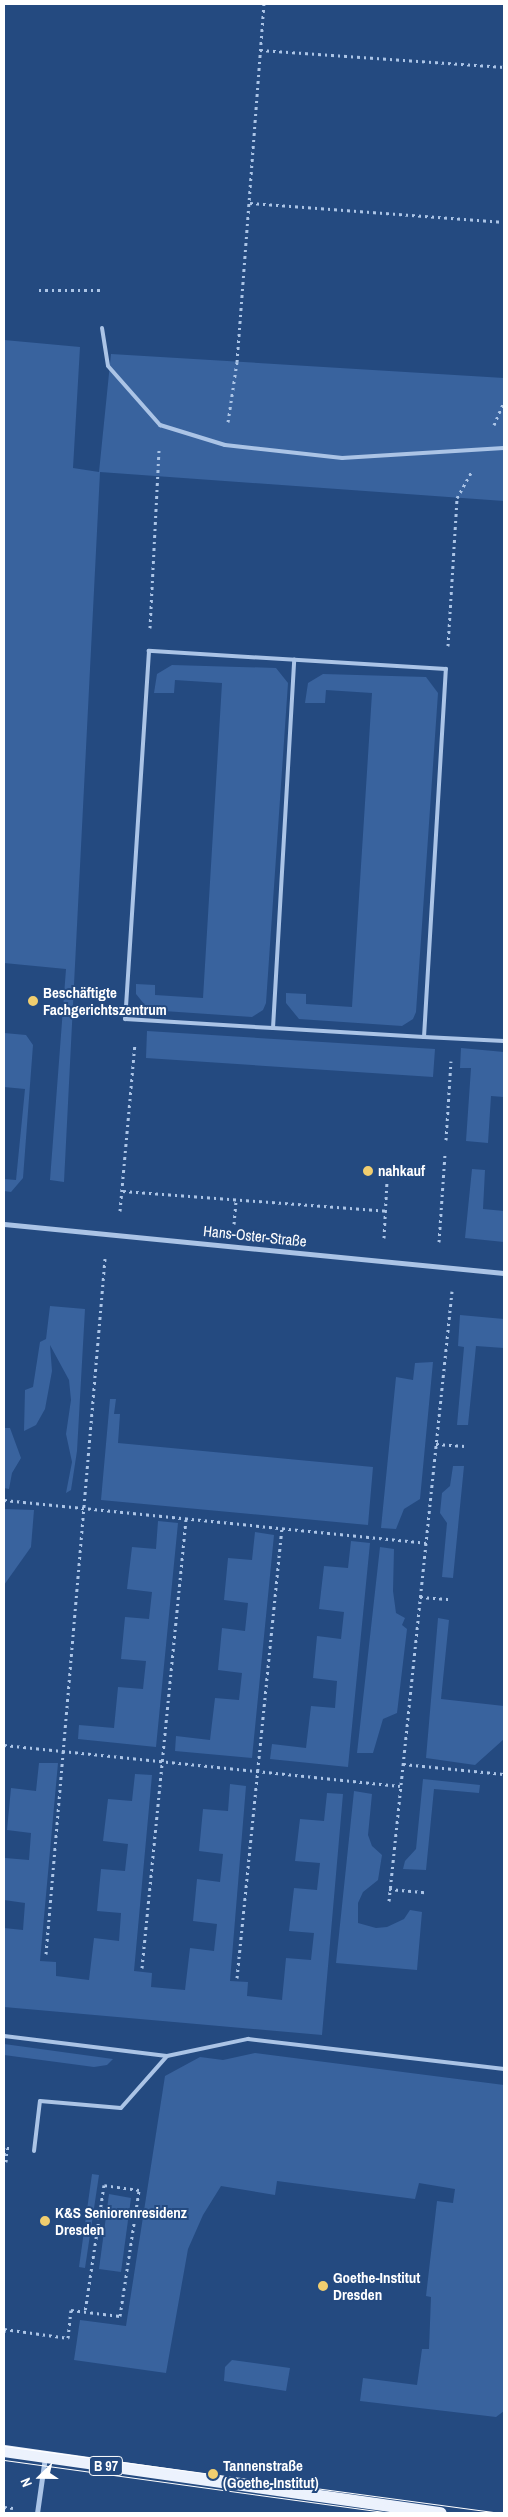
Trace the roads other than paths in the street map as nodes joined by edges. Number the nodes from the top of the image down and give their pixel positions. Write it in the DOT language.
graph roads {
  1 [pos="102,328"];
  2 [pos="504,448"];
  3 [pos="294,660"];
  4 [pos="273,1028"];
  5 [pos="424,1037"];
  6 [pos="504,1041"];
  7 [pos="4,1224"];
  8 [pos="504,1273"];
  9 [pos="4,2036"];
  10 [pos="167,2056"];
  11 [pos="504,2069"];
  12 [pos="34,2151"];
  13 [pos="4,2452"];
  14 [pos="46,2457"];
  15 [pos="37,2513"];
  16 [pos="441,2513"];
  1 -- 2 [label="lane"];
  3 -- 4 [label="lane"];
  3 -- 4 [label="lane"];
  3 -- 5 [label="lane"];
  4 -- 5 [label="lane"];
  5 -- 6 [label="lane"];
  7 -- 8 [label="street, Hans-Oster-Straße"];
  9 -- 10 [label="lane"];
  10 -- 11 [label="lane"];
  10 -- 12 [label="lane"];
  13 -- 14 [label="main road, B 97"];
  14 -- 15 [label="street"];
  14 -- 16 [label="main road, B 97"];
}
